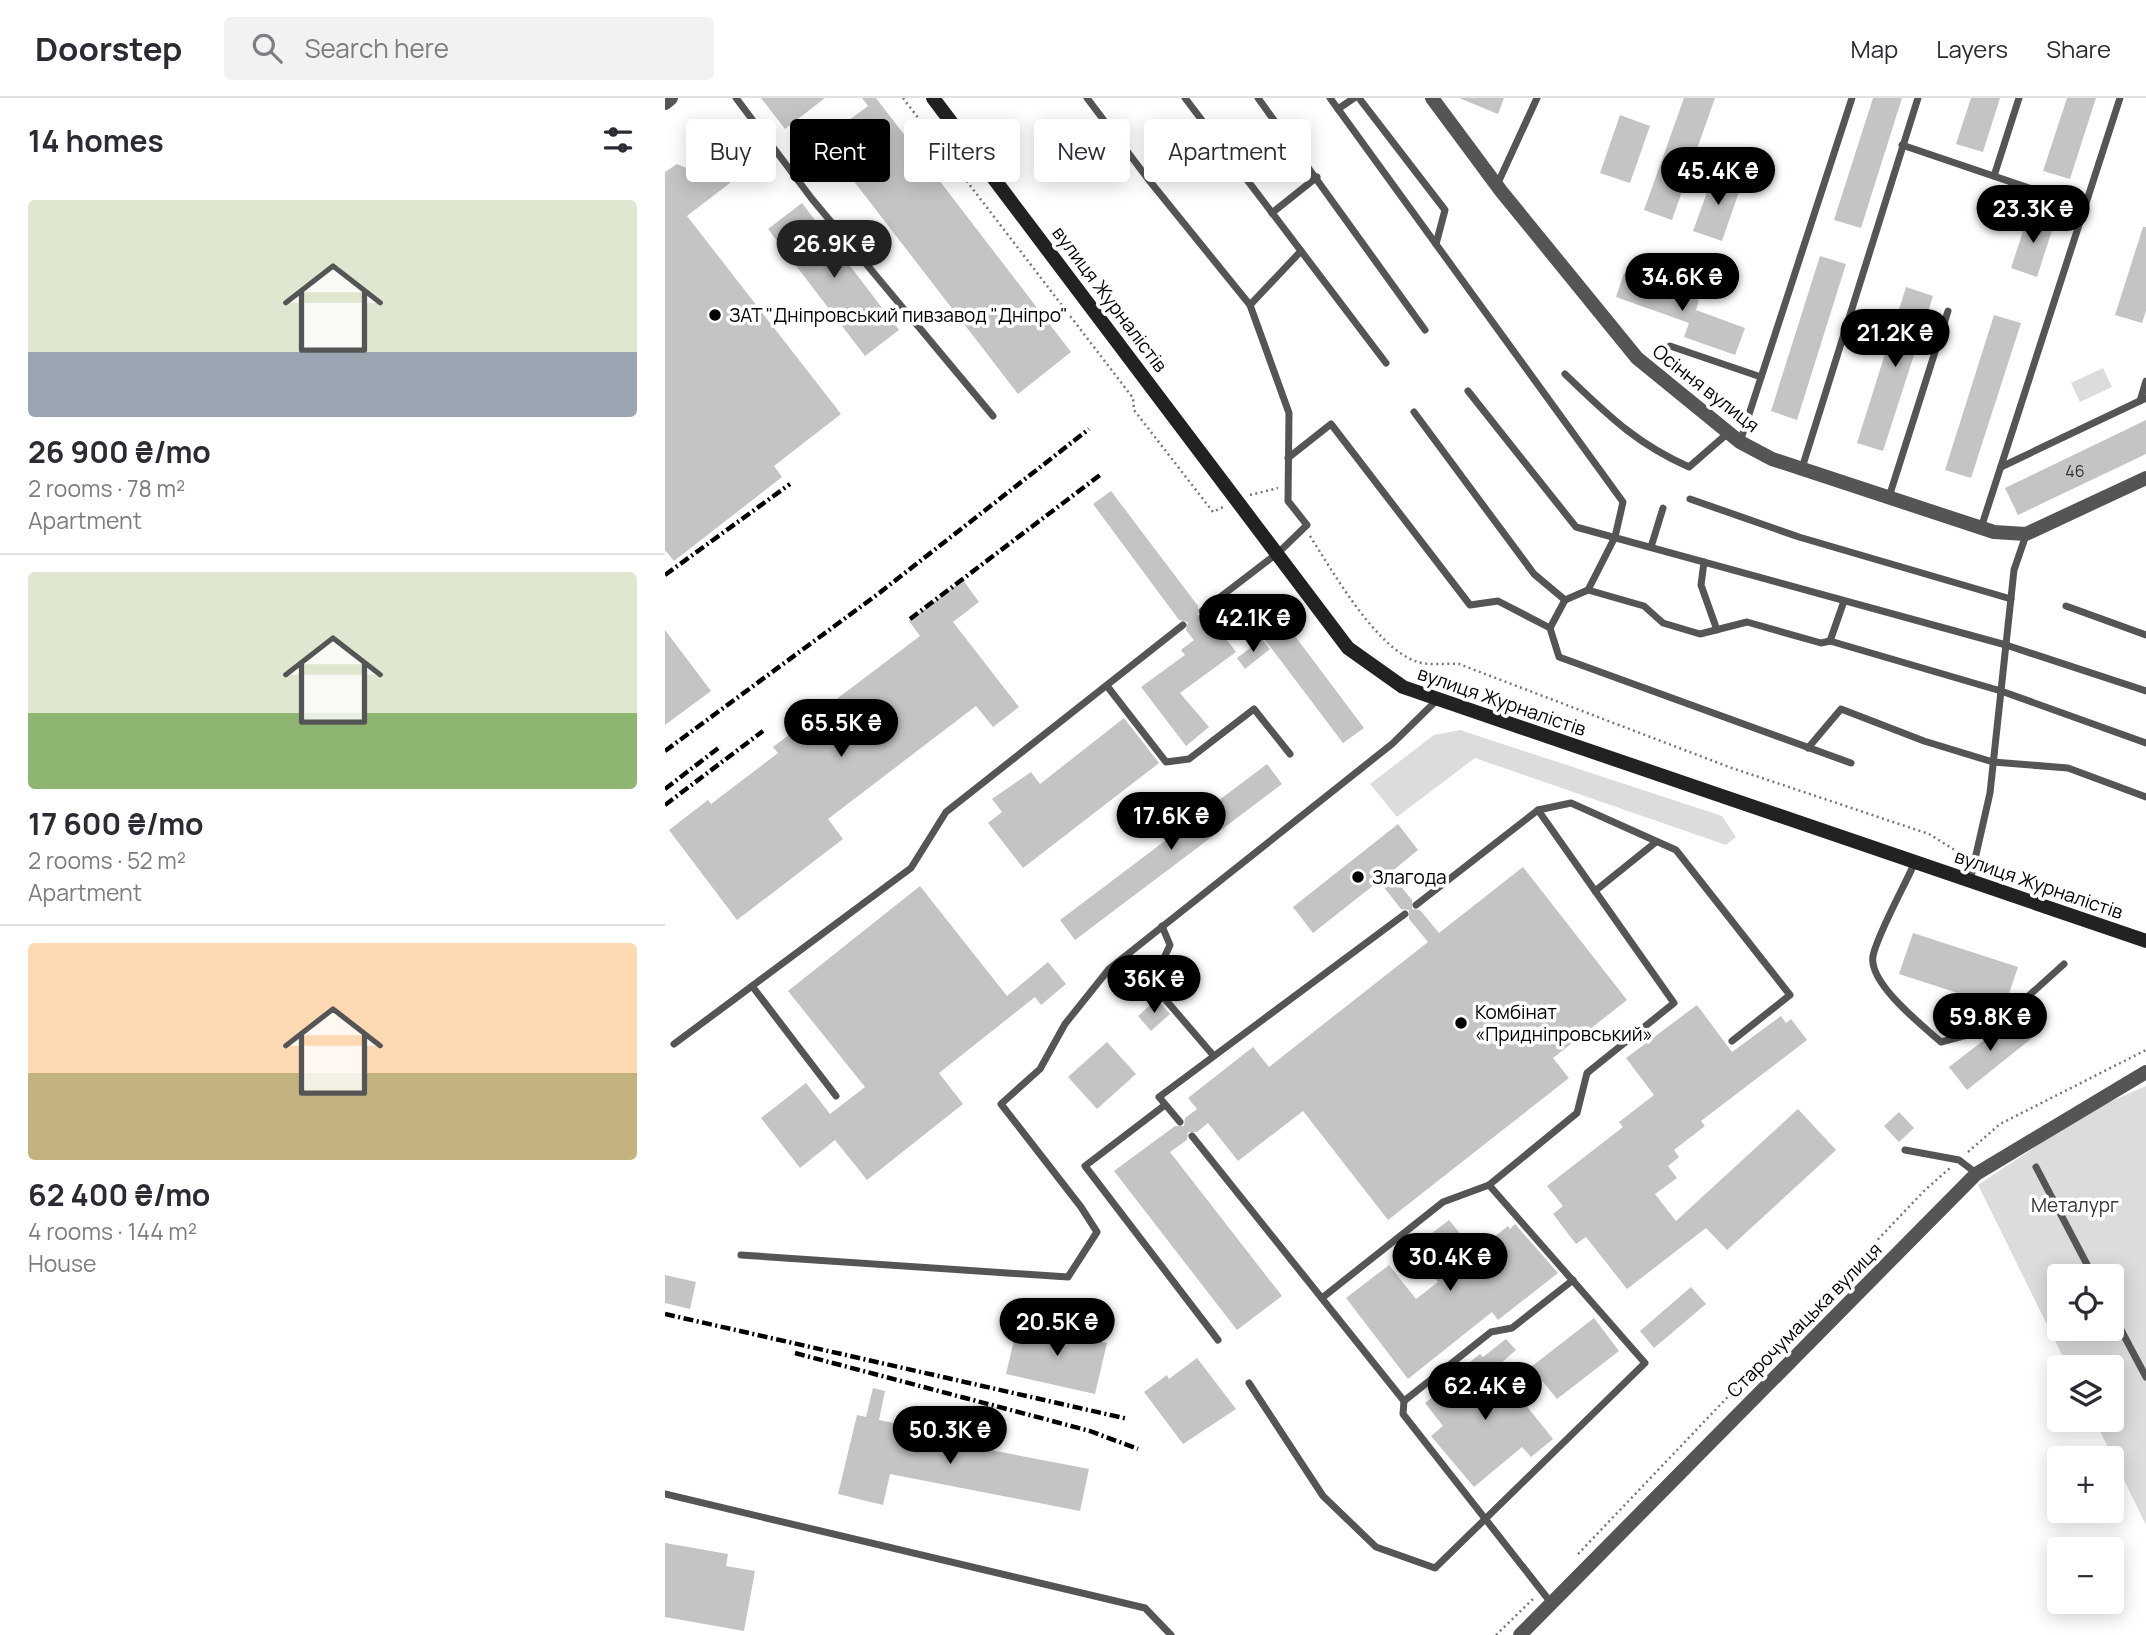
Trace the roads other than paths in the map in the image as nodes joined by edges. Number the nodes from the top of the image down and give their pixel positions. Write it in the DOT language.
graph roads {
  1 [pos="671,98"];
  2 [pos="736,98"];
  3 [pos="933,98"];
  4 [pos="1087,98"];
  5 [pos="1185,98"];
  6 [pos="1258,98"];
  7 [pos="1330,98"];
  8 [pos="1356,98"];
  9 [pos="1431,98"];
  10 [pos="1537,98"];
  11 [pos="1852,98"];
  12 [pos="1918,98"];
  13 [pos="2019,98"];
  14 [pos="2120,98"];
  15 [pos="665,103"];
  16 [pos="1338,109"];
  17 [pos="1902,145"];
  18 [pos="1994,176"];
  19 [pos="1317,177"];
  20 [pos="1497,185"];
  21 [pos="2085,207"];
  22 [pos="1272,213"];
  23 [pos="1436,244"];
  24 [pos="1301,251"];
  25 [pos="1250,305"];
  26 [pos="1948,311"];
  27 [pos="1425,330"];
  28 [pos="1670,346"];
  29 [pos="1386,363"];
  30 [pos="1565,374"];
  31 [pos="1761,377"];
  32 [pos="2146,381"];
  33 [pos="1468,391"];
  34 [pos="2143,400"];
  35 [pos="1414,412"];
  36 [pos="993,416"];
  37 [pos="1734,438"];
  38 [pos="1288,458"];
  39 [pos="2001,467"];
  40 [pos="1802,469"];
  41 [pos="2146,478"];
  42 [pos="1889,497"];
  43 [pos="1690,499"];
  44 [pos="1663,508"];
  45 [pos="1981,528"];
  46 [pos="2026,534"];
  47 [pos="1615,537"];
  48 [pos="1651,547"];
  49 [pos="1279,552"];
  50 [pos="1704,562"];
  51 [pos="1588,590"];
  52 [pos="2011,599"];
  53 [pos="1565,600"];
  54 [pos="1845,601"];
  55 [pos="2066,606"];
  56 [pos="1202,611"];
  57 [pos="1183,625"];
  58 [pos="1550,628"];
  59 [pos="1717,629"];
  60 [pos="2146,635"];
  61 [pos="1830,641"];
  62 [pos="2006,645"];
  63 [pos="1107,686"];
  64 [pos="2001,691"];
  65 [pos="2146,691"];
  66 [pos="1436,701"];
  67 [pos="2146,743"];
  68 [pos="1808,748"];
  69 [pos="1290,754"];
  70 [pos="1993,762"];
  71 [pos="1851,763"];
  72 [pos="2146,797"];
  73 [pos="1538,810"];
  74 [pos="1655,842"];
  75 [pos="1915,862"];
  76 [pos="1971,881"];
  77 [pos="1595,891"];
  78 [pos="1416,905"];
  79 [pos="1405,914"];
  80 [pos="1162,926"];
  81 [pos="2146,942"];
  82 [pos="2064,964"];
  83 [pos="753,986"];
  84 [pos="1732,1041"];
  85 [pos="674,1044"];
  86 [pos="1213,1055"];
  87 [pos="2146,1072"];
  88 [pos="836,1097"];
  89 [pos="1165,1105"];
  90 [pos="1180,1122"];
  91 [pos="1192,1136"];
  92 [pos="1905,1150"];
  93 [pos="2036,1167"];
  94 [pos="1976,1174"];
  95 [pos="1489,1185"];
  96 [pos="741,1255"];
  97 [pos="2087,1264"];
  98 [pos="1573,1280"];
  99 [pos="1322,1298"];
  100 [pos="2124,1336"];
  101 [pos="1218,1340"];
  102 [pos="2146,1377"];
  103 [pos="1249,1383"];
  104 [pos="1404,1401"];
  105 [pos="665,1494"];
  106 [pos="1486,1522"];
  107 [pos="1553,1605"];
  108 [pos="1171,1635"];
  109 [pos="1520,1635"];
  1 -- 15 [label="street"];
  2 -- 36 [label="lane"];
  3 -- 49 [label="street, вулиця Журналістів"];
  4 -- 25 [label="lane"];
  5 -- 22 [label="lane"];
  6 -- 19 [label="lane"];
  7 -- 16 [label="lane"];
  8 -- 16 [label="lane"];
  8 -- 23 [label="lane"];
  9 -- 20 [label="street, Осіння вулиця"];
  10 -- 20 [label="lane"];
  11 -- 31 [label="lane"];
  12 -- 17 [label="lane"];
  13 -- 18 [label="lane"];
  14 -- 21 [label="lane"];
  16 -- 23 [label="lane"];
  17 -- 18 [label="lane"];
  17 -- 40 [label="lane"];
  18 -- 21 [label="lane"];
  19 -- 22 [label="lane"];
  19 -- 27 [label="lane"];
  20 -- 37 [label="street, Осіння вулиця"];
  21 -- 39 [label="lane"];
  22 -- 24 [label="lane"];
  23 -- 47 [label="lane"];
  24 -- 25 [label="lane"];
  24 -- 29 [label="lane"];
  25 -- 38 [label="lane"];
  26 -- 42 [label="lane"];
  28 -- 31 [label="lane"];
  30 -- 37 [label="lane"];
  31 -- 37 [label="lane"];
  32 -- 34 [label="lane"];
  33 -- 47 [label="lane"];
  34 -- 39 [label="lane"];
  35 -- 53 [label="lane"];
  37 -- 40 [label="street, Осіння вулиця"];
  38 -- 49 [label="lane"];
  38 -- 58 [label="lane"];
  39 -- 45 [label="lane"];
  40 -- 42 [label="street, Осіння вулиця"];
  41 -- 46 [label="street"];
  42 -- 45 [label="street, Осіння вулиця"];
  43 -- 52 [label="lane"];
  44 -- 48 [label="lane"];
  45 -- 46 [label="street, Осіння вулиця"];
  46 -- 52 [label="lane"];
  47 -- 48 [label="lane"];
  47 -- 51 [label="lane"];
  48 -- 50 [label="lane"];
  49 -- 56 [label="lane"];
  49 -- 66 [label="street, вулиця Журналістів"];
  50 -- 54 [label="lane"];
  50 -- 59 [label="lane"];
  51 -- 53 [label="lane"];
  51 -- 59 [label="lane"];
  52 -- 62 [label="lane"];
  53 -- 58 [label="lane"];
  54 -- 61 [label="lane"];
  54 -- 62 [label="lane"];
  55 -- 60 [label="lane"];
  57 -- 63 [label="lane"];
  58 -- 68 [label="lane"];
  59 -- 61 [label="lane"];
  61 -- 64 [label="lane"];
  62 -- 64 [label="lane"];
  62 -- 65 [label="lane"];
  63 -- 69 [label="lane"];
  63 -- 83 [label="lane"];
  64 -- 67 [label="lane"];
  64 -- 70 [label="lane"];
  66 -- 75 [label="street, вулиця Журналістів"];
  66 -- 80 [label="lane"];
  68 -- 70 [label="lane"];
  68 -- 71 [label="lane"];
  70 -- 72 [label="lane"];
  70 -- 76 [label="lane"];
  73 -- 74 [label="lane"];
  73 -- 77 [label="lane"];
  73 -- 78 [label="lane"];
  74 -- 77 [label="lane"];
  74 -- 84 [label="lane"];
  75 -- 76 [label="street, вулиця Журналістів"];
  75 -- 82 [label="lane"];
  76 -- 81 [label="street, вулиця Журналістів"];
  77 -- 95 [label="lane"];
  79 -- 86 [label="lane"];
  80 -- 86 [label="lane"];
  80 -- 96 [label="lane"];
  83 -- 85 [label="lane"];
  83 -- 88 [label="lane"];
  86 -- 89 [label="lane"];
  87 -- 94 [label="street, Старочумацька вулиця"];
  89 -- 90 [label="lane"];
  89 -- 101 [label="lane"];
  91 -- 99 [label="lane"];
  92 -- 94 [label="lane"];
  93 -- 97 [label="lane"];
  94 -- 107 [label="street, Старочумацька вулиця"];
  95 -- 98 [label="lane"];
  95 -- 99 [label="lane"];
  98 -- 104 [label="lane"];
  98 -- 106 [label="lane"];
  99 -- 104 [label="lane"];
  100 -- 102 [label="lane"];
  103 -- 106 [label="lane"];
  104 -- 106 [label="lane"];
  105 -- 108 [label="lane"];
  106 -- 107 [label="lane"];
  107 -- 109 [label="street, Старочумацька вулиця"];
}
